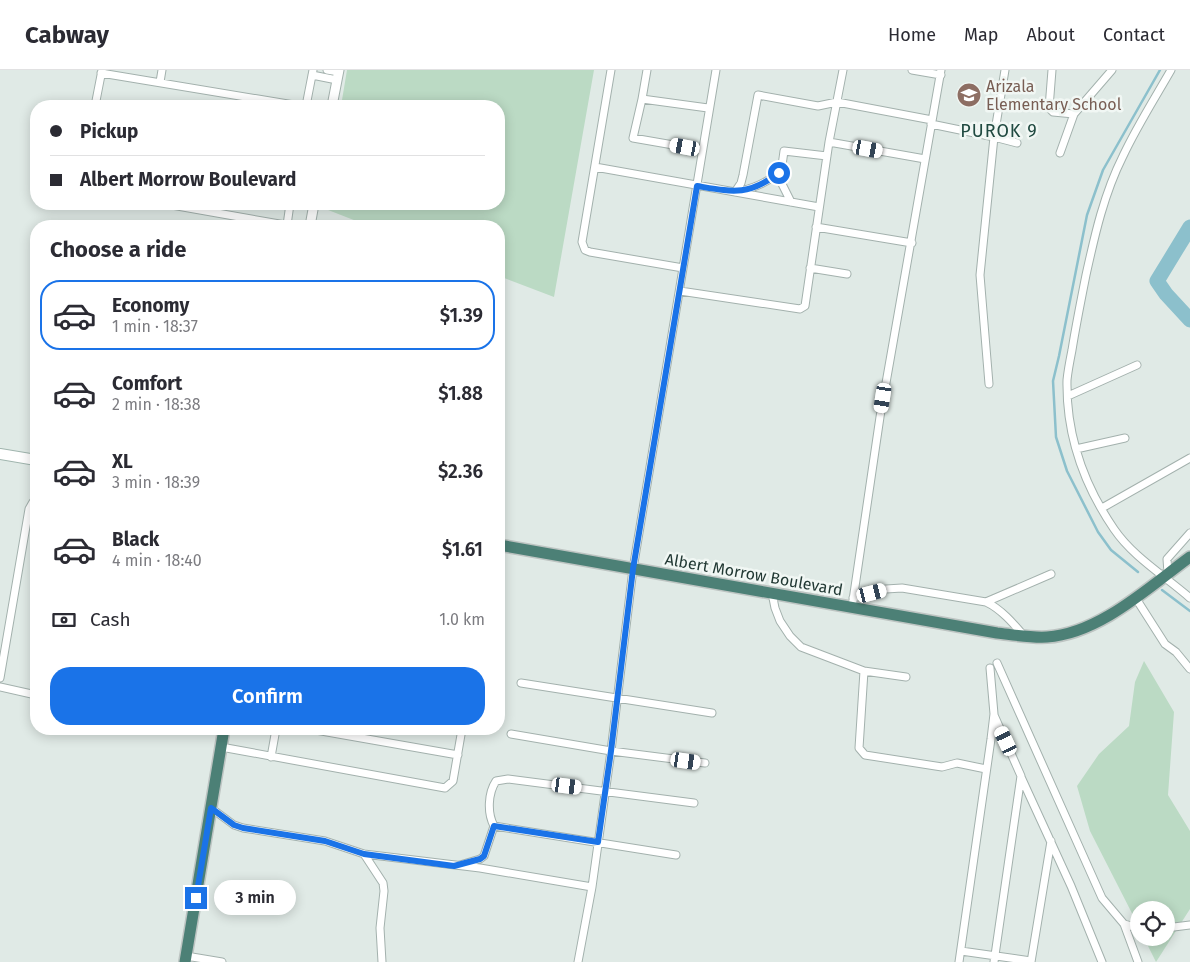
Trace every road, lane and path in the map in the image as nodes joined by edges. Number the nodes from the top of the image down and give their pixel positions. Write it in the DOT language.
graph roads {
  1 [pos="162,70"];
  2 [pos="327,70"];
  3 [pos="611,70"];
  4 [pos="647,70"];
  5 [pos="716,70"];
  6 [pos="843,70"];
  7 [pos="912,70"];
  8 [pos="1005,70"];
  9 [pos="1052,70"];
  10 [pos="1112,70"];
  11 [pos="1171,70"];
  12 [pos="101,71"];
  13 [pos="941,72"];
  14 [pos="312,73"];
  15 [pos="338,74"];
  16 [pos="160,82"];
  17 [pos="642,99"];
  18 [pos="96,100"];
  19 [pos="265,100"];
  20 [pos="307,100"];
  21 [pos="333,100"];
  22 [pos="837,102"];
  23 [pos="708,108"];
  24 [pos="1074,114"];
  25 [pos="932,122"];
  26 [pos="994,137"];
  27 [pos="829,142"];
  28 [pos="1017,143"];
  29 [pos="702,150"];
  30 [pos="1060,153"];
  31 [pos="827,156"];
  32 [pos="925,159"];
  33 [pos="595,167"];
  34 [pos="779,173"];
  35 [pos="697,186"];
  36 [pos="735,192"];
  37 [pos="791,202"];
  38 [pos="819,207"];
  39 [pos="200,210"];
  40 [pos="255,220"];
  41 [pos="816,227"];
  42 [pos="912,243"];
  43 [pos="683,268"];
  44 [pos="810,268"];
  45 [pos="847,274"];
  46 [pos="680,291"];
  47 [pos="1137,365"];
  48 [pos="989,384"];
  49 [pos="1068,396"];
  50 [pos="1125,438"];
  51 [pos="1076,449"];
  52 [pos="0,454"];
  53 [pos="1190,458"];
  54 [pos="30,459"];
  55 [pos="30,508"];
  56 [pos="1102,508"];
  57 [pos="1190,533"];
  58 [pos="505,546"];
  59 [pos="1190,557"];
  60 [pos="633,569"];
  61 [pos="1051,574"];
  62 [pos="1166,575"];
  63 [pos="772,593"];
  64 [pos="1135,597"];
  65 [pos="1190,598"];
  66 [pos="986,602"];
  67 [pos="852,603"];
  68 [pos="1024,636"];
  69 [pos="997,663"];
  70 [pos="990,668"];
  71 [pos="1190,669"];
  72 [pos="864,671"];
  73 [pos="906,677"];
  74 [pos="0,678"];
  75 [pos="521,683"];
  76 [pos="0,687"];
  77 [pos="30,694"];
  78 [pos="618,699"];
  79 [pos="712,713"];
  80 [pos="994,714"];
  81 [pos="511,734"];
  82 [pos="223,735"];
  83 [pos="275,735"];
  84 [pos="357,735"];
  85 [pos="461,735"];
  86 [pos="221,747"];
  87 [pos="611,751"];
  88 [pos="458,755"];
  89 [pos="271,757"];
  90 [pos="705,764"];
  91 [pos="986,769"];
  92 [pos="1021,776"];
  93 [pos="1026,788"];
  94 [pos="606,791"];
  95 [pos="1018,796"];
  96 [pos="694,803"];
  97 [pos="211,808"];
  98 [pos="494,826"];
  99 [pos="1051,841"];
  100 [pos="598,842"];
  101 [pos="364,854"];
  102 [pos="676,855"];
  103 [pos="454,866"];
  104 [pos="592,887"];
  105 [pos="1124,924"];
  106 [pos="1190,925"];
  107 [pos="1130,926"];
  108 [pos="1175,927"];
  109 [pos="961,951"];
  110 [pos="185,959"];
  111 [pos="994,959"];
  112 [pos="222,962"];
  113 [pos="382,962"];
  114 [pos="578,962"];
  115 [pos="960,962"];
  116 [pos="1031,962"];
  117 [pos="1102,962"];
  118 [pos="1138,962"];
  1 -- 16 [label="street"];
  2 -- 15 [label="street"];
  3 -- 33 [label="street"];
  4 -- 17 [label="street"];
  5 -- 23 [label="street"];
  6 -- 22 [label="street"];
  7 -- 13 [label="street"];
  8 -- 26 [label="street"];
  9 -- 24 [label="street"];
  10 -- 24 [label="street"];
  11 -- 49 [label="street"];
  12 -- 16 [label="street"];
  12 -- 18 [label="street"];
  13 -- 25 [label="street"];
  14 -- 15 [label="street"];
  14 -- 20 [label="street"];
  15 -- 21 [label="street"];
  16 -- 19 [label="street"];
  17 -- 23 [label="street"];
  17 -- 29 [label="street"];
  22 -- 25 [label="street"];
  22 -- 27 [label="street"];
  22 -- 36 [label="street"];
  23 -- 29 [label="street"];
  24 -- 30 [label="street"];
  25 -- 26 [label="street"];
  25 -- 32 [label="street"];
  26 -- 28 [label="street"];
  26 -- 48 [label="street"];
  27 -- 31 [label="street"];
  27 -- 32 [label="street"];
  29 -- 35 [label="street"];
  31 -- 34 [label="street"];
  31 -- 38 [label="street"];
  32 -- 42 [label="street"];
  33 -- 35 [label="street"];
  33 -- 43 [label="street"];
  34 -- 36 [label="street"];
  34 -- 37 [label="street"];
  35 -- 36 [label="street"];
  35 -- 43 [label="street"];
  36 -- 37 [label="street"];
  37 -- 38 [label="street"];
  38 -- 41 [label="street"];
  39 -- 40 [label="street"];
  41 -- 42 [label="street"];
  41 -- 44 [label="street"];
  42 -- 67 [label="street"];
  43 -- 46 [label="street"];
  44 -- 45 [label="street"];
  44 -- 46 [label="street"];
  46 -- 60 [label="street"];
  47 -- 49 [label="street"];
  49 -- 51 [label="street"];
  50 -- 51 [label="street"];
  51 -- 56 [label="street"];
  52 -- 54 [label="main road"];
  53 -- 56 [label="street"];
  55 -- 74 [label="street"];
  56 -- 62 [label="street"];
  57 -- 62 [label="street"];
  58 -- 60 [label="highway, Albert Morrow Boulevard"];
  59 -- 62 [label="highway, Albert Morrow Boulevard"];
  60 -- 63 [label="highway, Albert Morrow Boulevard"];
  60 -- 78 [label="street"];
  61 -- 66 [label="street"];
  62 -- 64 [label="highway, Albert Morrow Boulevard"];
  62 -- 65 [label="street"];
  63 -- 67 [label="highway, Albert Morrow Boulevard"];
  63 -- 72 [label="street"];
  64 -- 68 [label="highway, Albert Morrow Boulevard"];
  64 -- 71 [label="street"];
  66 -- 67 [label="street"];
  66 -- 68 [label="street"];
  67 -- 68 [label="highway, Albert Morrow Boulevard"];
  69 -- 105 [label="street"];
  70 -- 80 [label="street"];
  72 -- 73 [label="street"];
  72 -- 91 [label="street"];
  75 -- 78 [label="street"];
  76 -- 77 [label="street"];
  78 -- 79 [label="street"];
  78 -- 87 [label="street"];
  80 -- 91 [label="street"];
  80 -- 92 [label="street"];
  81 -- 87 [label="street"];
  82 -- 86 [label="highway"];
  83 -- 89 [label="street"];
  84 -- 88 [label="street"];
  85 -- 88 [label="street"];
  86 -- 89 [label="street"];
  86 -- 97 [label="highway"];
  87 -- 90 [label="street"];
  87 -- 94 [label="street"];
  88 -- 89 [label="street"];
  91 -- 109 [label="street"];
  92 -- 93 [label="street"];
  92 -- 95 [label="street"];
  93 -- 95 [label="street"];
  93 -- 99 [label="street"];
  94 -- 96 [label="street"];
  94 -- 98 [label="street"];
  94 -- 100 [label="street"];
  95 -- 111 [label="street"];
  97 -- 101 [label="street"];
  97 -- 110 [label="highway"];
  98 -- 100 [label="street"];
  98 -- 103 [label="street"];
  99 -- 116 [label="street"];
  99 -- 117 [label="street"];
  100 -- 102 [label="street"];
  100 -- 104 [label="street"];
  101 -- 103 [label="street"];
  101 -- 113 [label="street"];
  103 -- 104 [label="street"];
  104 -- 114 [label="street"];
  105 -- 107 [label="street"];
  105 -- 118 [label="street"];
  106 -- 108 [label="street"];
  109 -- 111 [label="street"];
  109 -- 115 [label="street"];
  110 -- 112 [label="street"];
  111 -- 116 [label="street"];
}
